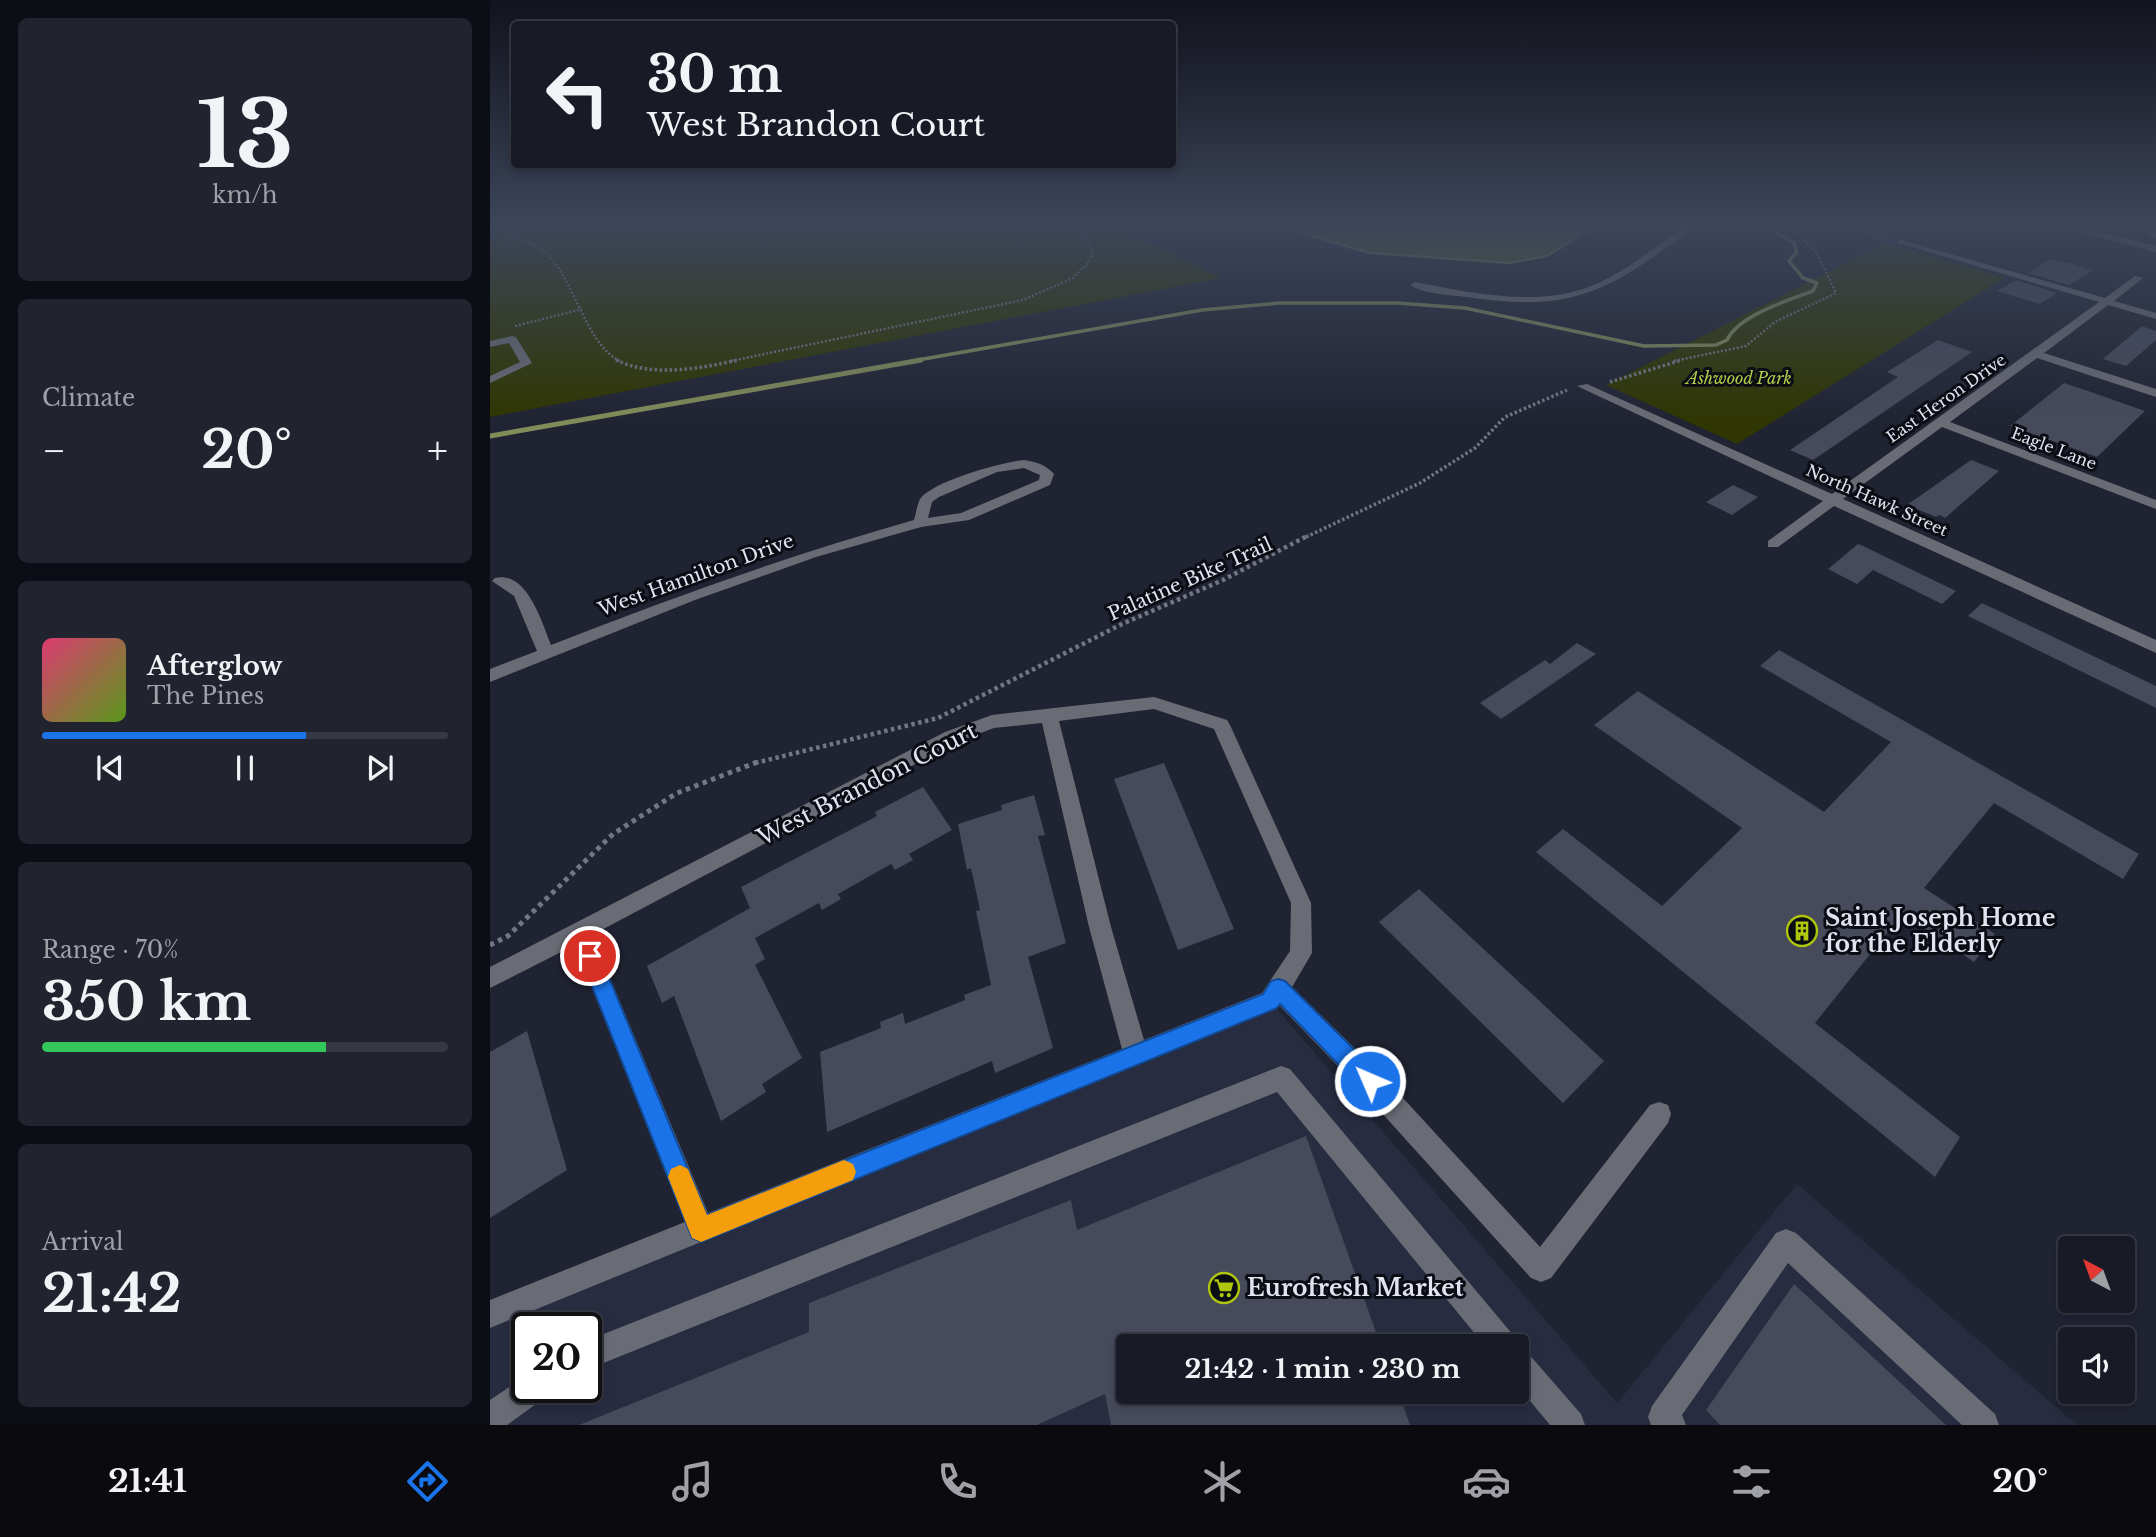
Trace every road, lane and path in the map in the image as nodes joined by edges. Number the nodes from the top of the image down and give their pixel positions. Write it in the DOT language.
graph roads {
  1 [pos="570,290"];
  2 [pos="1049,290"];
  3 [pos="1441,290"];
  4 [pos="1589,290"];
  5 [pos="1835,290"];
  6 [pos="2068,290"];
  7 [pos="2122,290"];
  8 [pos="2107,302"];
  9 [pos="582,309"];
  10 [pos="2156,316"];
  11 [pos="503,329"];
  12 [pos="490,344"];
  13 [pos="2038,355"];
  14 [pos="490,380"];
  15 [pos="1583,386"];
  16 [pos="2156,393"];
  17 [pos="1940,422"];
  18 [pos="1833,500"];
  19 [pos="2156,505"];
  20 [pos="920,523"];
  21 [pos="1773,544"];
  22 [pos="500,581"];
  23 [pos="2156,646"];
  24 [pos="546,653"];
  25 [pos="490,676"];
  26 [pos="1049,715"];
  27 [pos="580,931"];
  28 [pos="490,945"];
  29 [pos="490,978"];
  30 [pos="1278,988"];
  31 [pos="1136,1055"];
  32 [pos="1659,1114"];
  33 [pos="701,1229"];
  34 [pos="490,1314"];
  35 [pos="1494,1334"];
  36 [pos="602,1350"];
  37 [pos="1529,1376"];
  38 [pos="512,1403"];
  39 [pos="490,1419"];
  40 [pos="1570,1425"];
  41 [pos="1671,1425"];
  42 [pos="1984,1425"];
  1 -- 9 [label="path"];
  2 -- 9 [label="path"];
  3 -- 4 [label="street"];
  5 -- 15 [label="path, Palatine Bike Trail"];
  6 -- 8 [label="street"];
  7 -- 8 [label="street, East Heron Drive"];
  8 -- 10 [label="street"];
  8 -- 13 [label="street, East Heron Drive"];
  9 -- 11 [label="path"];
  12 -- 14 [label="street"];
  13 -- 16 [label="street"];
  13 -- 17 [label="street, East Heron Drive"];
  15 -- 18 [label="street, North Hawk Street"];
  15 -- 28 [label="path, Palatine Bike Trail"];
  17 -- 18 [label="street, East Heron Drive"];
  17 -- 19 [label="street, Eagle Lane"];
  18 -- 21 [label="street, East Heron Drive"];
  18 -- 23 [label="street, North Hawk Street"];
  20 -- 20 [label="street, West Hamilton Drive"];
  20 -- 24 [label="street, West Hamilton Drive"];
  22 -- 24 [label="street"];
  24 -- 25 [label="street, West Hamilton Drive"];
  26 -- 27 [label="street, West Brandon Court"];
  26 -- 30 [label="street, West Brandon Court"];
  26 -- 31 [label="street"];
  27 -- 29 [label="street, West Brandon Court"];
  27 -- 33 [label="street"];
  30 -- 31 [label="street, West Brandon Court"];
  30 -- 32 [label="street"];
  31 -- 33 [label="street, West Brandon Court"];
  33 -- 34 [label="street, West Brandon Court"];
  35 -- 36 [label="street"];
  37 -- 40 [label="street"];
  38 -- 39 [label="street"];
  41 -- 42 [label="street"];
}
